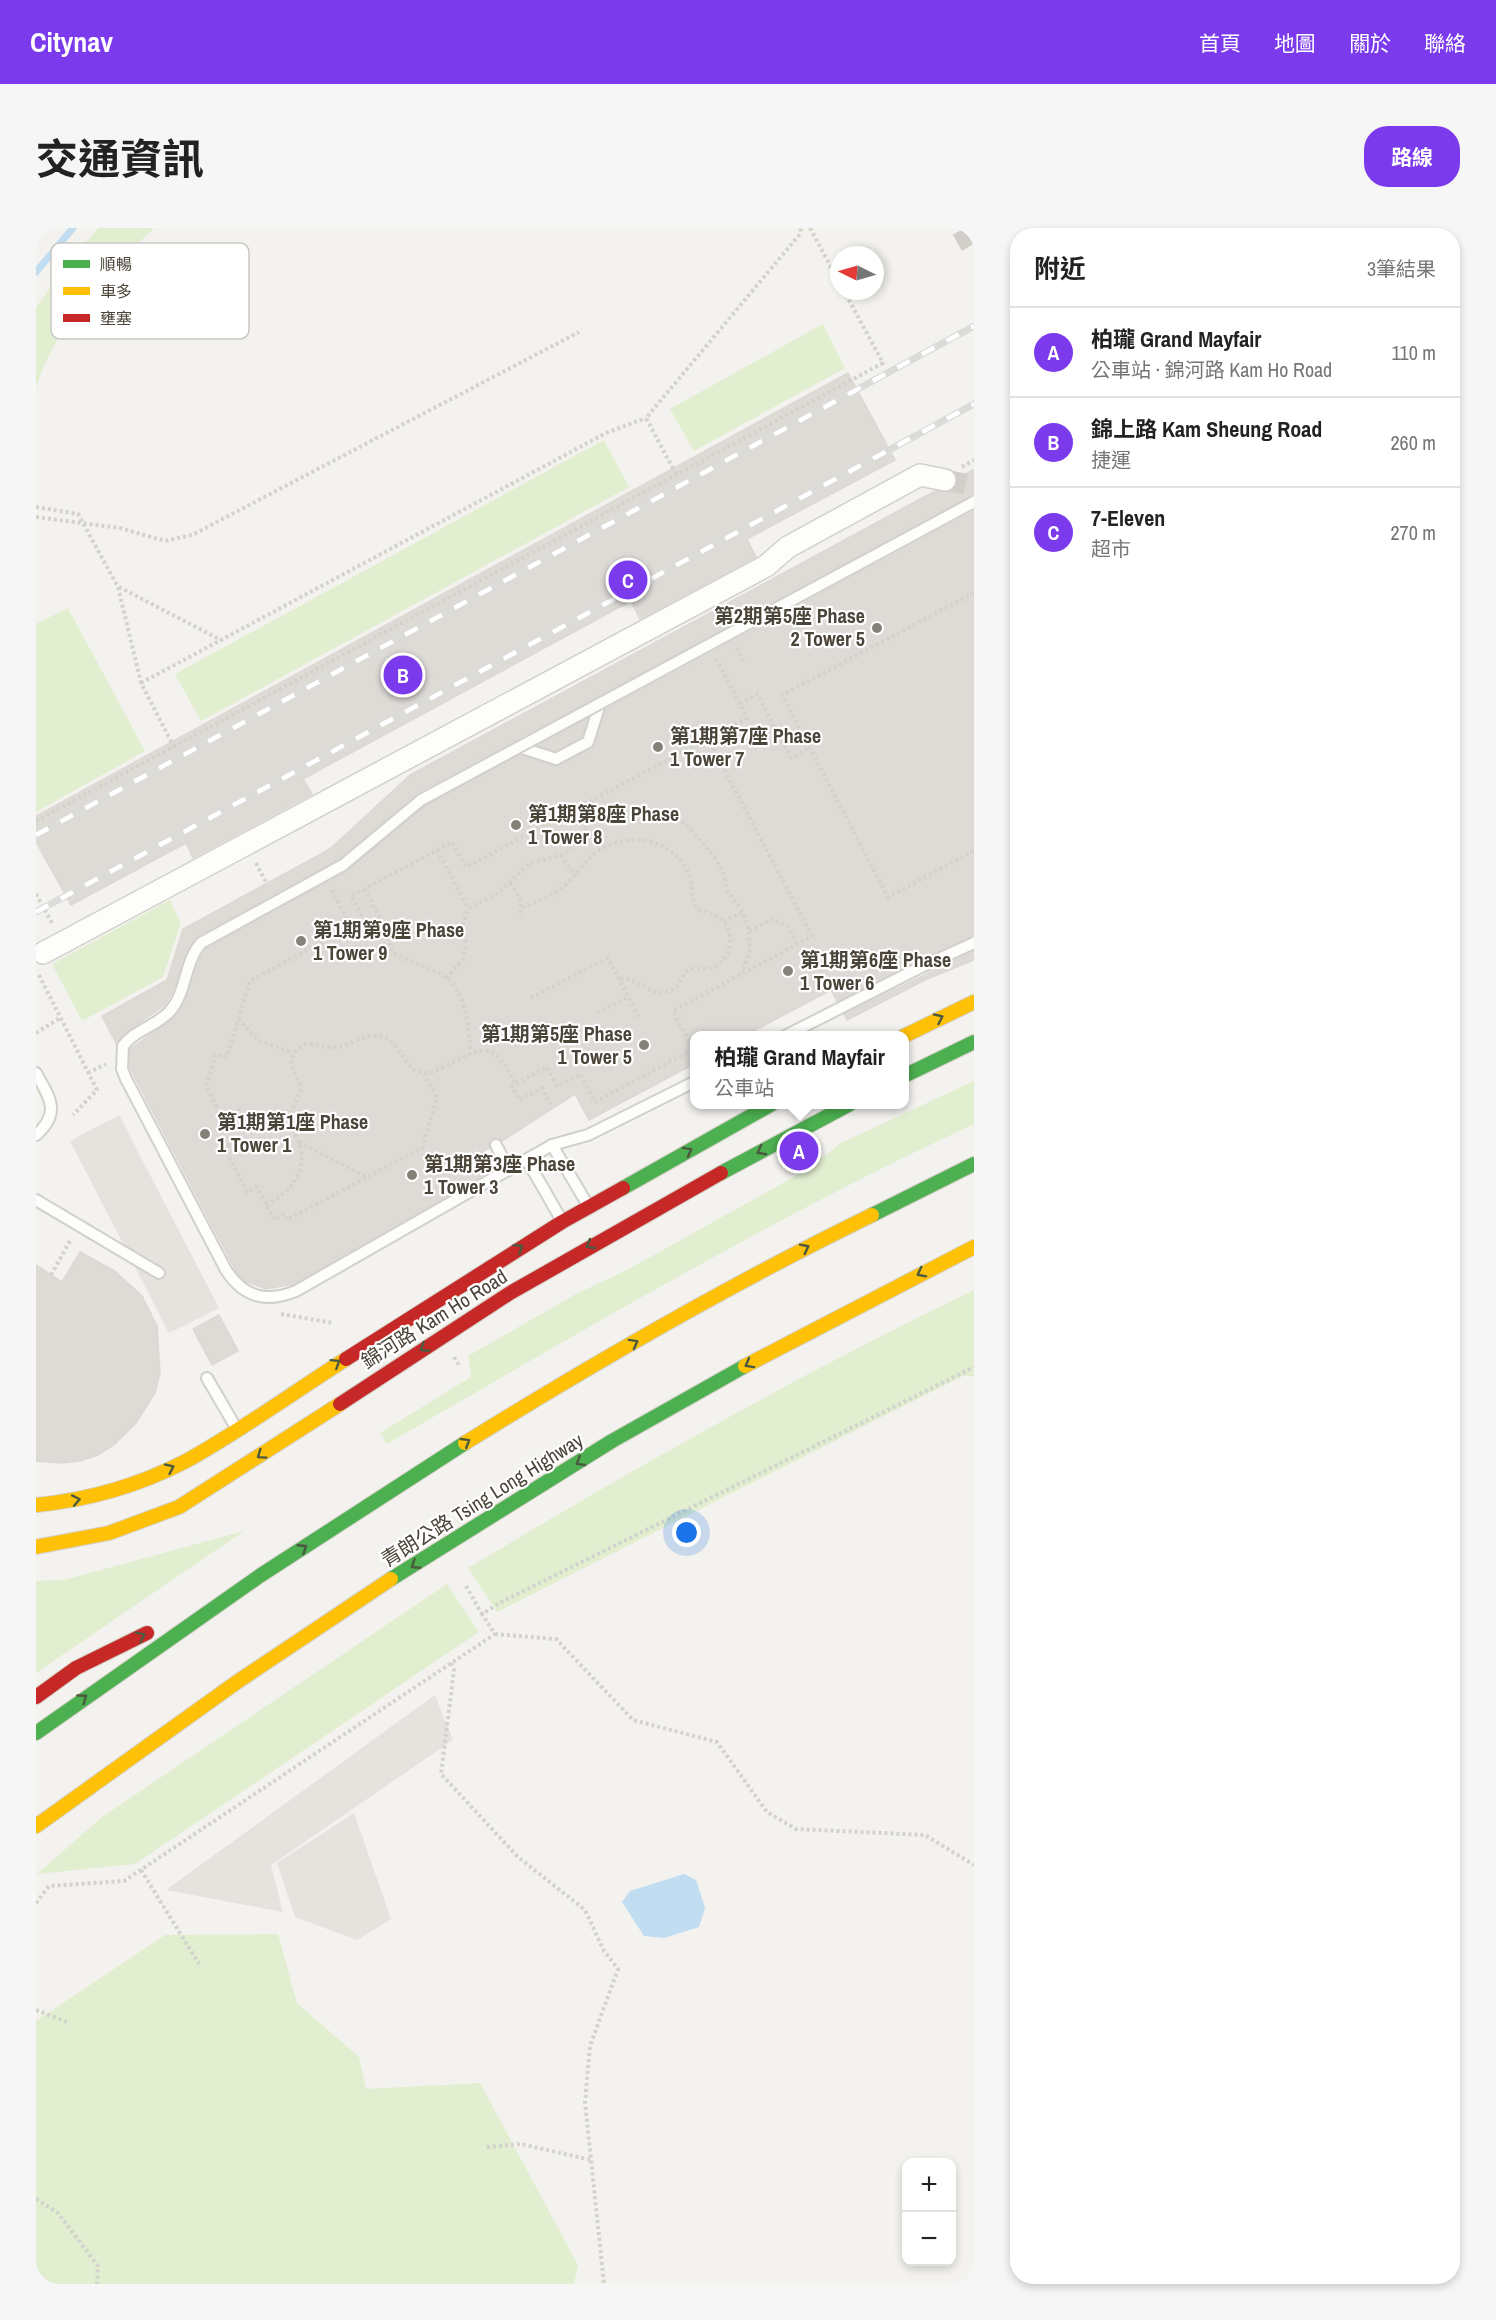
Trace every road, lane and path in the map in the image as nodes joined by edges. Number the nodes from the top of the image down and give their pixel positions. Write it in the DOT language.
graph roads {
  1 [pos="801,228"];
  2 [pos="810,228"];
  3 [pos="830,265"];
  4 [pos="849,300"];
  5 [pos="579,332"];
  6 [pos="646,418"];
  7 [pos="676,474"];
  8 [pos="945,480"];
  9 [pos="974,502"];
  10 [pos="36,507"];
  11 [pos="36,517"];
  12 [pos="81,522"];
  13 [pos="118,587"];
  14 [pos="974,593"];
  15 [pos="221,640"];
  16 [pos="718,662"];
  17 [pos="141,683"];
  18 [pos="740,704"];
  19 [pos="600,705"];
  20 [pos="708,739"];
  21 [pos="519,747"];
  22 [pos="174,748"];
  23 [pos="810,748"];
  24 [pos="36,821"];
  25 [pos="437,850"];
  26 [pos="974,851"];
  27 [pos="560,856"];
  28 [pos="576,875"];
  29 [pos="327,881"];
  30 [pos="510,883"];
  31 [pos="364,889"];
  32 [pos="36,894"];
  33 [pos="522,907"];
  34 [pos="468,909"];
  35 [pos="743,912"];
  36 [pos="521,917"];
  37 [pos="723,921"];
  38 [pos="351,927"];
  39 [pos="749,931"];
  40 [pos="63,942"];
  41 [pos="974,943"];
  42 [pos="797,944"];
  43 [pos="38,959"];
  44 [pos="742,973"];
  45 [pos="446,978"];
  46 [pos="619,979"];
  47 [pos="628,996"];
  48 [pos="531,998"];
  49 [pos="974,1002"];
  50 [pos="597,1013"];
  51 [pos="60,1018"];
  52 [pos="639,1018"];
  53 [pos="238,1019"];
  54 [pos="793,1031"];
  55 [pos="36,1033"];
  56 [pos="909,1034"];
  57 [pos="974,1042"];
  58 [pos="690,1043"];
  59 [pos="690,1051"];
  60 [pos="471,1052"];
  61 [pos="294,1053"];
  62 [pos="424,1073"];
  63 [pos="909,1074"];
  64 [pos="37,1077"];
  65 [pos="515,1084"];
  66 [pos="690,1084"];
  67 [pos="550,1104"];
  68 [pos="238,1108"];
  69 [pos="763,1109"];
  70 [pos="841,1109"];
  71 [pos="73,1115"];
  72 [pos="242,1116"];
  73 [pos="49,1120"];
  74 [pos="245,1122"];
  75 [pos="226,1125"];
  76 [pos="36,1135"];
  77 [pos="299,1142"];
  78 [pos="36,1143"];
  79 [pos="496,1145"];
  80 [pos="552,1145"];
  81 [pos="527,1160"];
  82 [pos="974,1164"];
  83 [pos="509,1170"];
  84 [pos="367,1177"];
  85 [pos="36,1200"];
  86 [pos="266,1205"];
  87 [pos="589,1207"];
  88 [pos="562,1222"];
  89 [pos="79,1225"];
  90 [pos="974,1247"];
  91 [pos="159,1273"];
  92 [pos="51,1275"];
  93 [pos="452,1355"];
  94 [pos="460,1367"];
  95 [pos="974,1367"];
  96 [pos="207,1378"];
  97 [pos="237,1429"];
  98 [pos="36,1505"];
  99 [pos="36,1547"];
  100 [pos="254,1580"];
  101 [pos="466,1586"];
  102 [pos="482,1614"];
  103 [pos="495,1634"];
  104 [pos="451,1663"];
  105 [pos="36,1697"];
  106 [pos="36,1732"];
  107 [pos="36,1826"];
  108 [pos="974,1865"];
  109 [pos="141,1870"];
  110 [pos="36,1903"];
  111 [pos="200,1964"];
  112 [pos="36,2010"];
  113 [pos="70,2023"];
  114 [pos="487,2147"];
  115 [pos="591,2160"];
  116 [pos="36,2199"];
  117 [pos="97,2284"];
  118 [pos="604,2284"];
  1 -- 6 [label="path"];
  2 -- 3 [label="path"];
  4 -- 7 [label="path"];
  5 -- 12 [label="path"];
  6 -- 7 [label="path"];
  6 -- 15 [label="path"];
  7 -- 22 [label="path"];
  8 -- 40 [label="street"];
  9 -- 19 [label="lane, bridge"];
  10 -- 12 [label="path"];
  11 -- 12 [label="path"];
  12 -- 13 [label="path"];
  13 -- 15 [label="path"];
  13 -- 17 [label="path"];
  14 -- 23 [label="path"];
  15 -- 17 [label="path"];
  16 -- 18 [label="path"];
  17 -- 22 [label="path"];
  18 -- 20 [label="path"];
  18 -- 23 [label="path"];
  19 -- 21 [label="lane, bridge"];
  19 -- 21 [label="lane"];
  20 -- 25 [label="path"];
  20 -- 42 [label="path"];
  21 -- 83 [label="lane, bridge"];
  22 -- 24 [label="path"];
  23 -- 26 [label="path"];
  25 -- 31 [label="path"];
  25 -- 34 [label="path"];
  27 -- 28 [label="path"];
  27 -- 30 [label="path"];
  27 -- 35 [label="path"];
  28 -- 33 [label="path"];
  28 -- 37 [label="path"];
  29 -- 38 [label="path"];
  30 -- 33 [label="path"];
  30 -- 34 [label="path"];
  31 -- 38 [label="path"];
  31 -- 45 [label="path"];
  32 -- 40 [label="path"];
  33 -- 36 [label="path"];
  34 -- 45 [label="path"];
  35 -- 37 [label="path"];
  35 -- 39 [label="path"];
  37 -- 46 [label="path"];
  38 -- 53 [label="path"];
  39 -- 42 [label="path"];
  39 -- 44 [label="path"];
  40 -- 43 [label="street"];
  41 -- 54 [label="lane, bridge"];
  42 -- 44 [label="path"];
  43 -- 51 [label="path"];
  44 -- 58 [label="path"];
  45 -- 60 [label="path"];
  46 -- 47 [label="path"];
  46 -- 48 [label="path"];
  47 -- 50 [label="path"];
  47 -- 52 [label="path"];
  56 -- 49 [label="main road, one-way"];
  51 -- 55 [label="path"];
  51 -- 71 [label="path"];
  53 -- 61 [label="path"];
  53 -- 75 [label="path"];
  57 -- 63 [label="main road"];
  59 -- 65 [label="path"];
  60 -- 62 [label="path"];
  60 -- 65 [label="path"];
  61 -- 62 [label="path"];
  61 -- 77 [label="path"];
  62 -- 84 [label="path"];
  64 -- 73 [label="lane"];
  65 -- 67 [label="path"];
  66 -- 80 [label="lane"];
  68 -- 72 [label="path"];
  87 -- 69 [label="main road, 錦河路 Kam Ho Road, one-way"];
  70 -- 99 [label="main road, 錦河路 Kam Ho Road, one-way"];
  72 -- 74 [label="path"];
  72 -- 75 [label="path"];
  73 -- 76 [label="lane"];
  73 -- 78 [label="lane"];
  75 -- 86 [label="path"];
  77 -- 84 [label="path"];
  77 -- 86 [label="path"];
  79 -- 83 [label="lane"];
  80 -- 81 [label="lane"];
  80 -- 87 [label="lane"];
  81 -- 83 [label="lane"];
  81 -- 88 [label="lane"];
  100 -- 82 [label="main road, one-way"];
  84 -- 86 [label="path"];
  85 -- 89 [label="lane"];
  87 -- 88 [label="main road, 錦河路 Kam Ho Road"];
  97 -- 88 [label="main road, 錦河路 Kam Ho Road, one-way"];
  89 -- 91 [label="lane"];
  89 -- 92 [label="path"];
  90 -- 107 [label="main road, 青朗公路 Tsing Long Highway, one-way"];
  93 -- 94 [label="path"];
  95 -- 102 [label="path"];
  96 -- 97 [label="lane"];
  98 -- 97 [label="main road, 錦河路 Kam Ho Road, one-way"];
  105 -- 100 [label="main road, one-way"];
  106 -- 100 [label="main road, one-way"];
  101 -- 102 [label="path"];
  102 -- 103 [label="path"];
  103 -- 104 [label="path"];
  103 -- 108 [label="path"];
  104 -- 109 [label="path"];
  104 -- 115 [label="path"];
  109 -- 110 [label="path"];
  109 -- 111 [label="path"];
  112 -- 113 [label="path"];
  114 -- 115 [label="path"];
  115 -- 118 [label="path"];
  116 -- 117 [label="path"];
}
